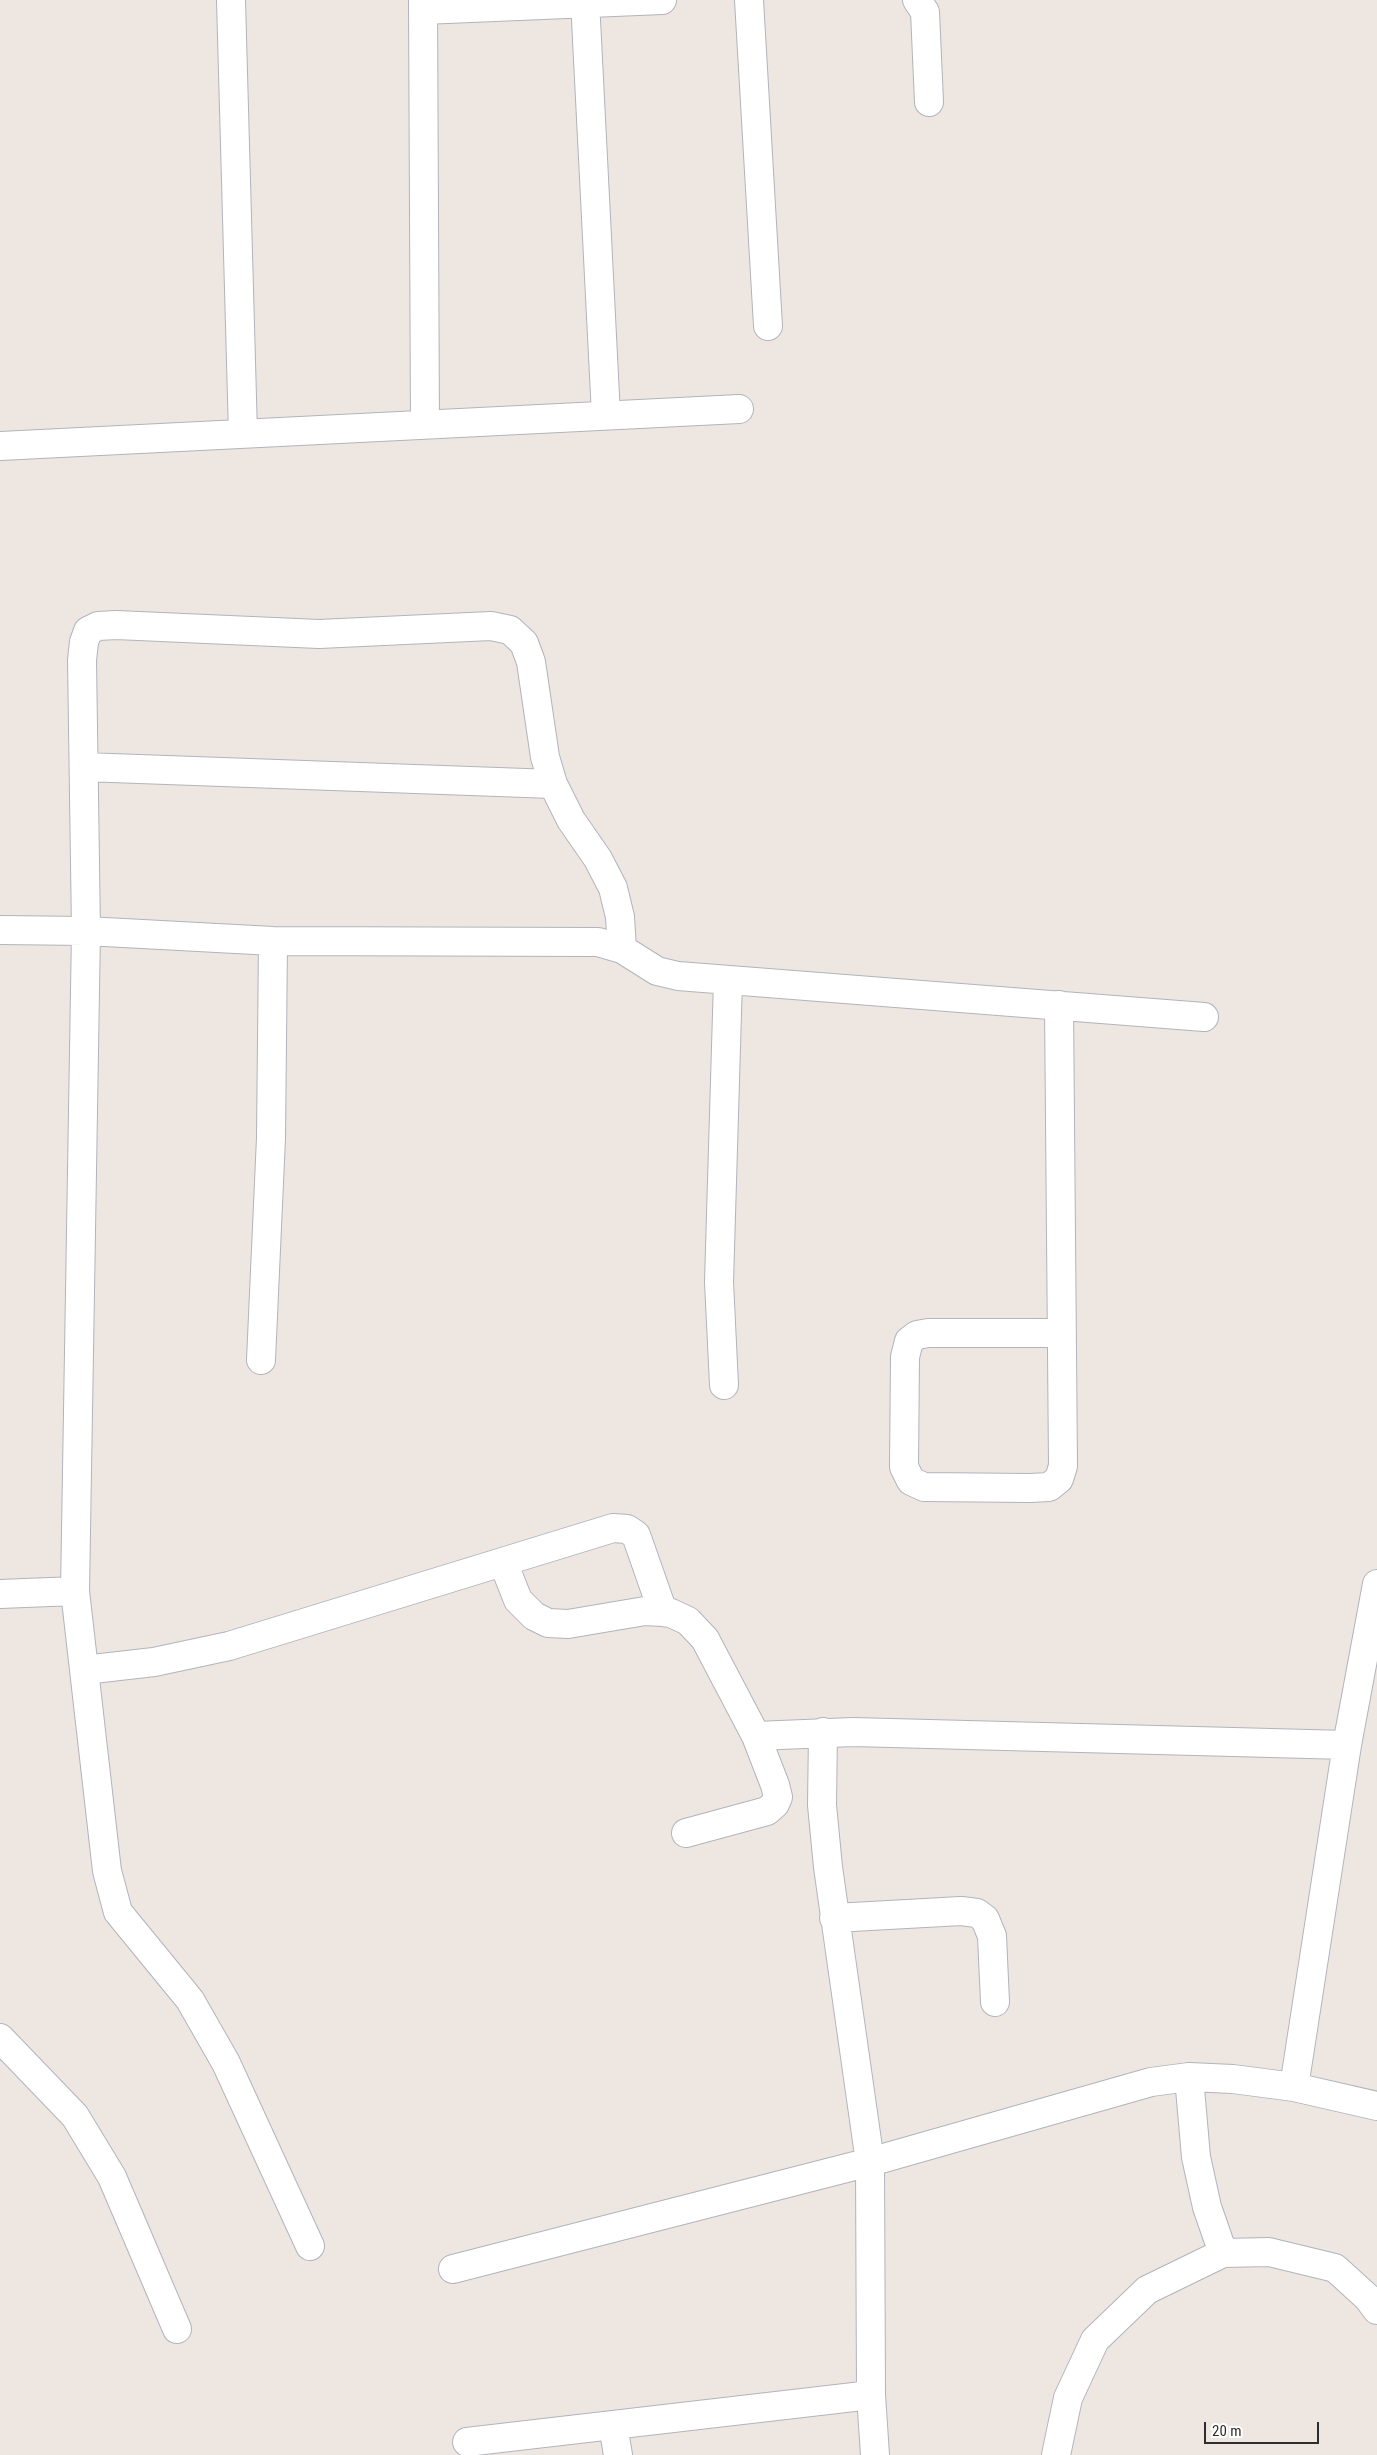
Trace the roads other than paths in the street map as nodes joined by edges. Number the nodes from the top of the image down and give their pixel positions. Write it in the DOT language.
graph roads {
  1 [pos="230,0"];
  2 [pos="662,0"];
  3 [pos="749,0"];
  4 [pos="917,0"];
  5 [pos="585,2"];
  6 [pos="423,5"];
  7 [pos="929,102"];
  8 [pos="768,326"];
  9 [pos="740,409"];
  10 [pos="606,415"];
  11 [pos="425,424"];
  12 [pos="243,434"];
  13 [pos="0,446"];
  14 [pos="84,767"];
  15 [pos="553,784"];
  16 [pos="0,930"];
  17 [pos="86,931"];
  18 [pos="273,941"];
  19 [pos="622,948"];
  20 [pos="728,980"];
  21 [pos="1060,1006"];
  22 [pos="1204,1017"];
  23 [pos="1062,1332"];
  24 [pos="261,1360"];
  25 [pos="724,1385"];
  26 [pos="503,1562"];
  27 [pos="1377,1584"];
  28 [pos="75,1591"];
  29 [pos="0,1594"];
  30 [pos="664,1612"];
  31 [pos="84,1670"];
  32 [pos="823,1732"];
  33 [pos="756,1736"];
  34 [pos="1347,1745"];
  35 [pos="686,1832"];
  36 [pos="834,1918"];
  37 [pos="995,2002"];
  38 [pos="0,2038"];
  39 [pos="1189,2077"];
  40 [pos="1294,2087"];
  41 [pos="1377,2106"];
  42 [pos="870,2162"];
  43 [pos="310,2246"];
  44 [pos="1223,2253"];
  45 [pos="453,2269"];
  46 [pos="1377,2310"];
  47 [pos="177,2329"];
  48 [pos="871,2395"];
  49 [pos="613,2425"];
  50 [pos="467,2442"];
  51 [pos="618,2455"];
  52 [pos="875,2455"];
  53 [pos="1056,2455"];
  1 -- 12 [label="street"];
  2 -- 5 [label="street"];
  3 -- 8 [label="street"];
  4 -- 7 [label="street"];
  5 -- 6 [label="street"];
  5 -- 10 [label="street"];
  6 -- 11 [label="street"];
  9 -- 10 [label="street"];
  10 -- 11 [label="street"];
  11 -- 12 [label="street"];
  12 -- 13 [label="street"];
  14 -- 15 [label="street"];
  14 -- 15 [label="street"];
  14 -- 17 [label="street"];
  15 -- 19 [label="street"];
  16 -- 17 [label="street"];
  17 -- 18 [label="street"];
  17 -- 28 [label="street"];
  18 -- 19 [label="street"];
  18 -- 24 [label="street"];
  19 -- 20 [label="street"];
  20 -- 21 [label="street"];
  20 -- 25 [label="street"];
  21 -- 22 [label="street"];
  21 -- 23 [label="street"];
  23 -- 23 [label="street"];
  26 -- 30 [label="street"];
  26 -- 30 [label="street"];
  26 -- 31 [label="street"];
  27 -- 34 [label="street"];
  28 -- 29 [label="street"];
  28 -- 31 [label="street"];
  30 -- 33 [label="street"];
  31 -- 43 [label="street"];
  32 -- 33 [label="street"];
  32 -- 34 [label="street"];
  32 -- 36 [label="street"];
  33 -- 35 [label="street"];
  34 -- 40 [label="street"];
  36 -- 37 [label="street"];
  36 -- 42 [label="street"];
  38 -- 47 [label="street"];
  39 -- 40 [label="street"];
  39 -- 42 [label="street"];
  39 -- 44 [label="street"];
  40 -- 41 [label="street"];
  42 -- 45 [label="street"];
  42 -- 48 [label="street"];
  44 -- 46 [label="street"];
  44 -- 53 [label="street"];
  48 -- 49 [label="street"];
  48 -- 52 [label="street"];
  49 -- 50 [label="street"];
  49 -- 51 [label="street"];
}
